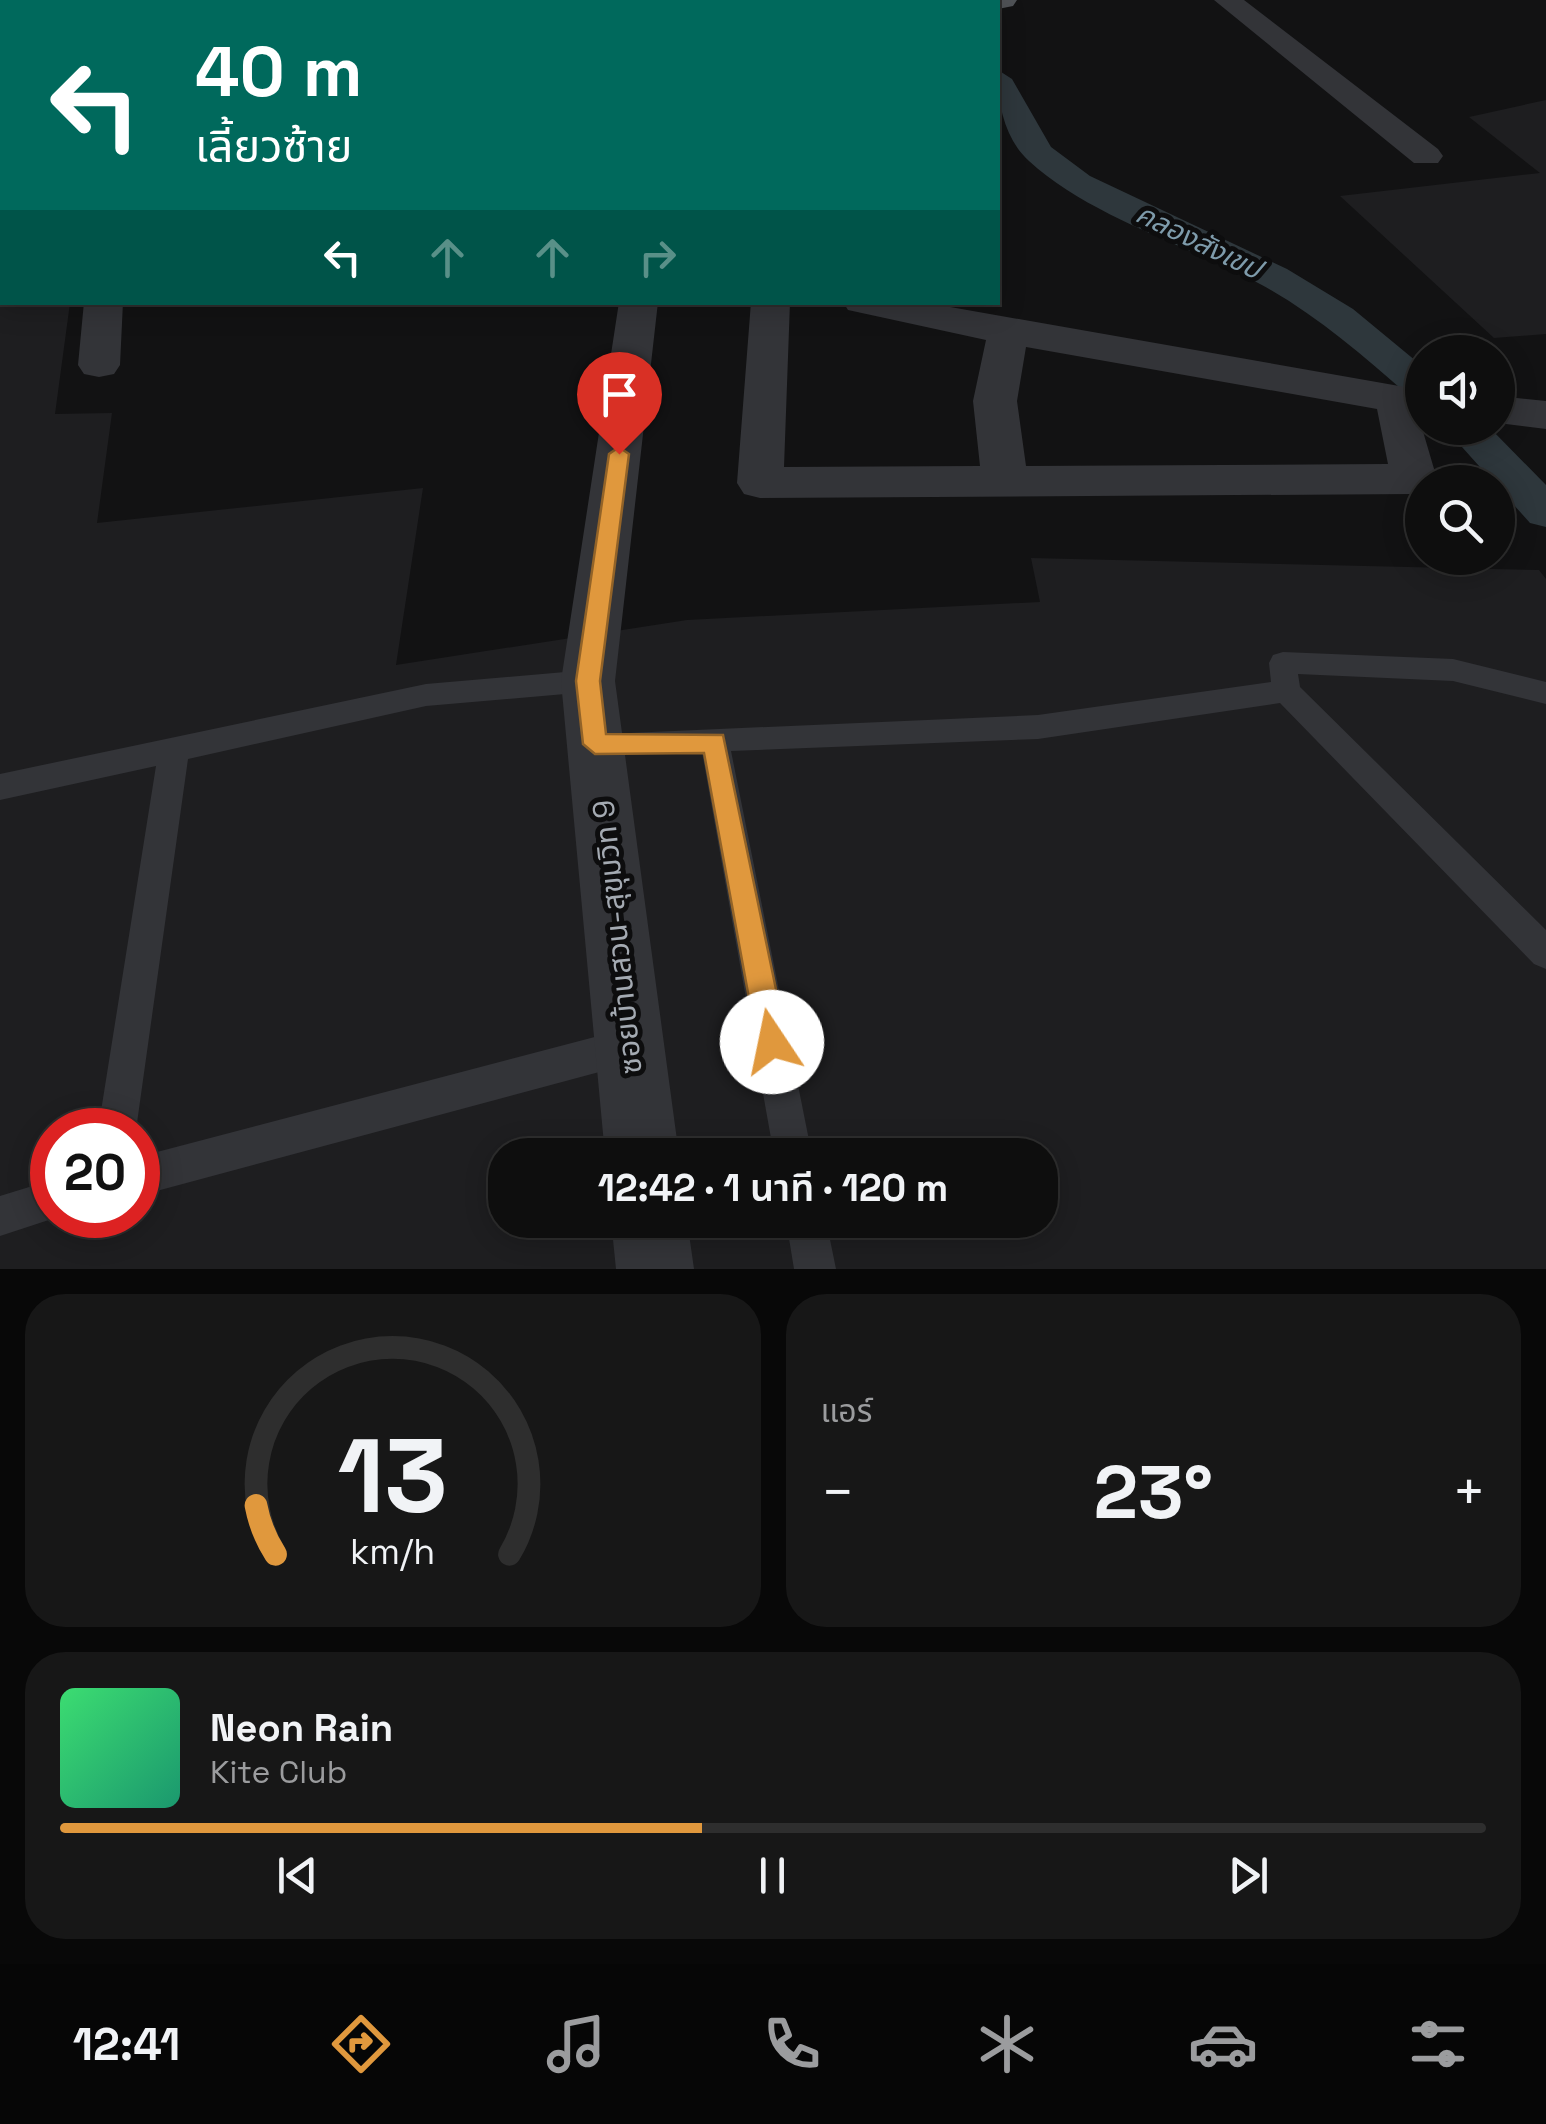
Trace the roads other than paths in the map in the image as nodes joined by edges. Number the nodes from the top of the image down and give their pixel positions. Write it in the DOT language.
graph roads {
  1 [pos="1227,0"];
  2 [pos="1426,156"];
  3 [pos="104,305"];
  4 [pos="639,305"];
  5 [pos="772,305"];
  6 [pos="877,305"];
  7 [pos="1008,332"];
  8 [pos="99,365"];
  9 [pos="1405,401"];
  10 [pos="1515,412"];
  11 [pos="1546,415"];
  12 [pos="1413,445"];
  13 [pos="1005,482"];
  14 [pos="588,681"];
  15 [pos="1286,691"];
  16 [pos="1546,693"];
  17 [pos="715,742"];
  18 [pos="595,744"];
  19 [pos="174,750"];
  20 [pos="0,787"];
  21 [pos="1546,954"];
  22 [pos="629,1046"];
  23 [pos="120,1108"];
  24 [pos="640,1138"];
  25 [pos="790,1138"];
  26 [pos="160,1170"];
  27 [pos="30,1207"];
  28 [pos="0,1216"];
  29 [pos="651,1238"];
  30 [pos="809,1238"];
  31 [pos="655,1269"];
  32 [pos="815,1269"];
  1 -- 2 [label="street"];
  3 -- 8 [label="street"];
  4 -- 14 [label="street, ซอยบ้านสวน-สุขุมวิท 9"];
  5 -- 13 [label="street"];
  6 -- 7 [label="street"];
  7 -- 9 [label="street"];
  7 -- 13 [label="street"];
  10 -- 11 [label="street"];
  12 -- 13 [label="street"];
  14 -- 18 [label="street, ซอยบ้านสวน-สุขุมวิท 9"];
  14 -- 19 [label="lane"];
  15 -- 16 [label="lane"];
  15 -- 17 [label="lane"];
  15 -- 21 [label="lane"];
  17 -- 18 [label="lane"];
  17 -- 25 [label="lane"];
  18 -- 22 [label="street, ซอยบ้านสวน-สุขุมวิท 9"];
  19 -- 20 [label="lane"];
  19 -- 23 [label="lane"];
  22 -- 24 [label="street, ซอยบ้านสวน-สุขุมวิท 9"];
  22 -- 26 [label="lane"];
  27 -- 28 [label="lane"];
  29 -- 31 [label="street"];
  30 -- 32 [label="lane"];
}
